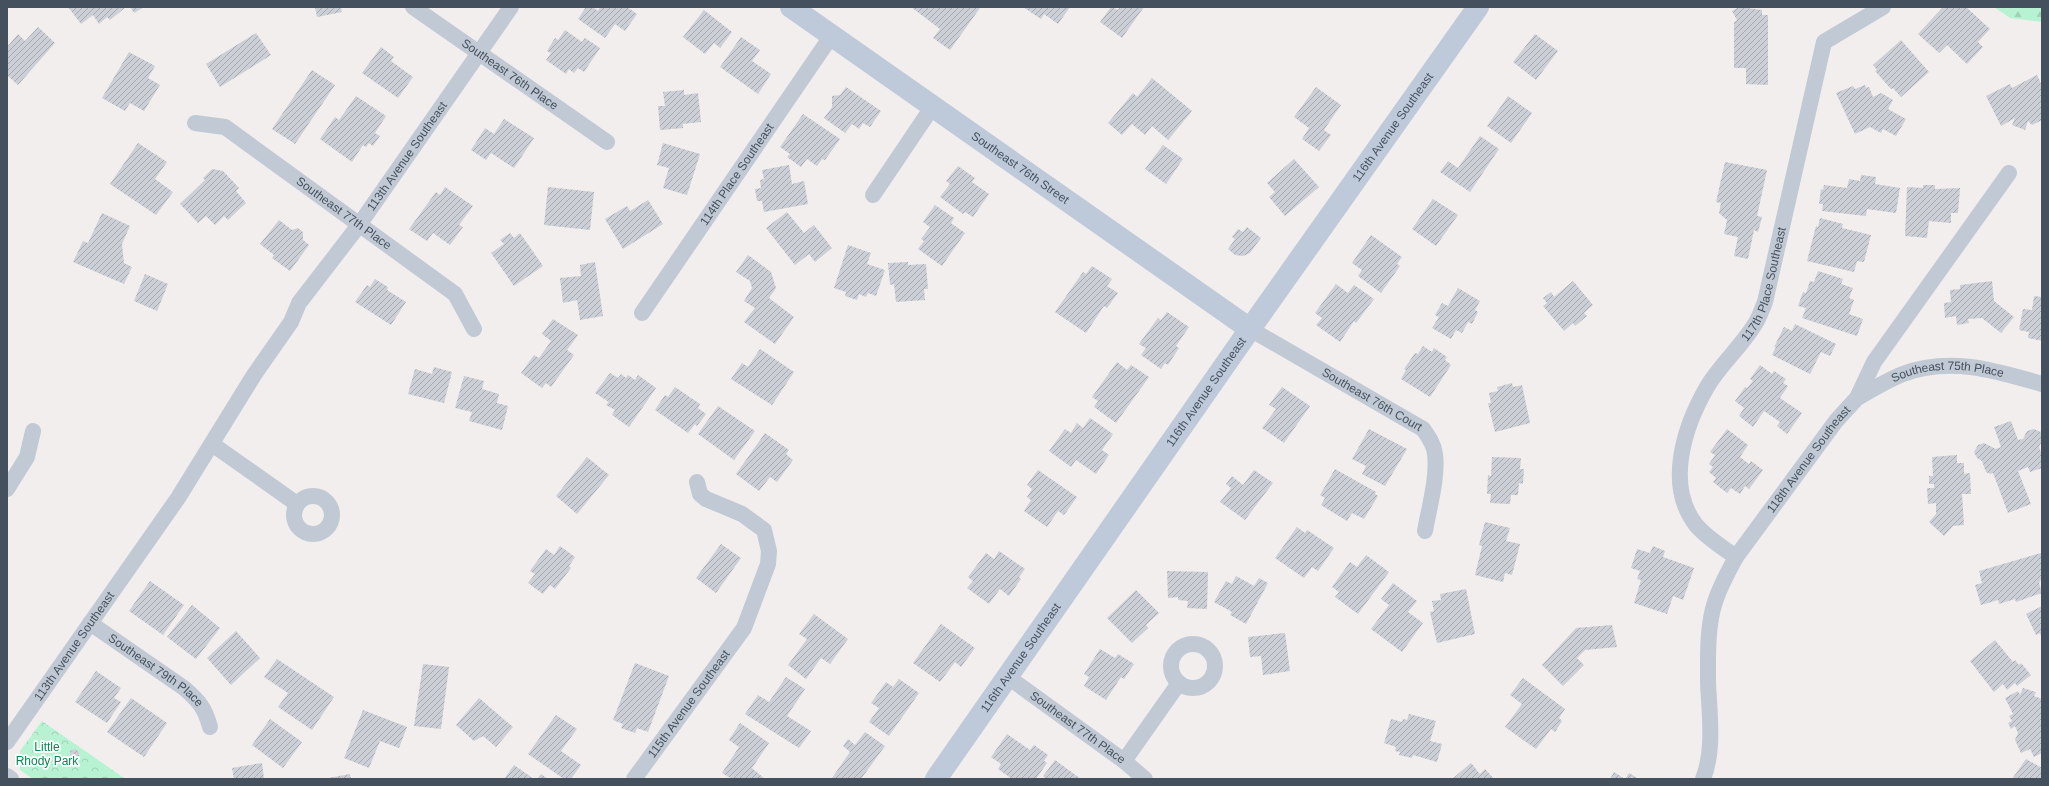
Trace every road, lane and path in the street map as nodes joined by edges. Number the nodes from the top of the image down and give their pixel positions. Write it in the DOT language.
graph roads {
  1 [pos="413,7"];
  2 [pos="511,7"];
  3 [pos="791,7"];
  4 [pos="1478,7"];
  5 [pos="1883,7"];
  6 [pos="832,35"];
  7 [pos="479,53"];
  8 [pos="933,106"];
  9 [pos="195,123"];
  10 [pos="607,142"];
  11 [pos="2009,173"];
  12 [pos="873,196"];
  13 [pos="359,226"];
  14 [pos="642,313"];
  15 [pos="474,329"];
  16 [pos="1250,329"];
  17 [pos="2042,384"];
  18 [pos="1857,398"];
  19 [pos="33,431"];
  20 [pos="212,444"];
  21 [pos="697,482"];
  22 [pos="7,489"];
  23 [pos="297,504"];
  24 [pos="1425,531"];
  25 [pos="1736,558"];
  26 [pos="90,623"];
  27 [pos="1008,677"];
  28 [pos="1179,683"];
  29 [pos="210,727"];
  30 [pos="7,742"];
  31 [pos="1124,761"];
  32 [pos="7,776"];
  33 [pos="11,779"];
  34 [pos="634,779"];
  35 [pos="936,779"];
  36 [pos="1145,779"];
  37 [pos="1703,779"];
  1 -- 7 [label="street, Southeast 76th Place"];
  2 -- 7 [label="street, 113th Avenue Southeast"];
  3 -- 6 [label="street, Southeast 76th Street"];
  4 -- 16 [label="street, 116th Avenue Southeast"];
  5 -- 25 [label="street, 117th Place Southeast"];
  6 -- 8 [label="street, Southeast 76th Street"];
  6 -- 14 [label="street, 114th Place Southeast"];
  7 -- 10 [label="street, Southeast 76th Place"];
  7 -- 13 [label="street, 113th Avenue Southeast"];
  8 -- 12 [label="street"];
  8 -- 16 [label="street, Southeast 76th Street"];
  9 -- 13 [label="street, Southeast 77th Place"];
  11 -- 18 [label="street, 118th Avenue Southeast"];
  13 -- 15 [label="street, Southeast 77th Place"];
  13 -- 20 [label="street, 113th Avenue Southeast"];
  16 -- 24 [label="street, Southeast 76th Court"];
  16 -- 27 [label="street, 116th Avenue Southeast"];
  17 -- 18 [label="street, Southeast 75th Place"];
  18 -- 25 [label="street, 118th Avenue Southeast"];
  19 -- 22 [label="street"];
  20 -- 23 [label="street"];
  20 -- 26 [label="street, 113th Avenue Southeast"];
  21 -- 34 [label="street, 115th Avenue Southeast"];
  25 -- 37 [label="street, 118th Avenue Southeast"];
  26 -- 29 [label="street, Southeast 79th Place"];
  26 -- 30 [label="street, 113th Avenue Southeast"];
  27 -- 31 [label="street, Southeast 77th Place"];
  27 -- 35 [label="street, 116th Avenue Southeast"];
  28 -- 31 [label="street"];
  31 -- 36 [label="street, Southeast 77th Place"];
  32 -- 33 [label="street"];
}
